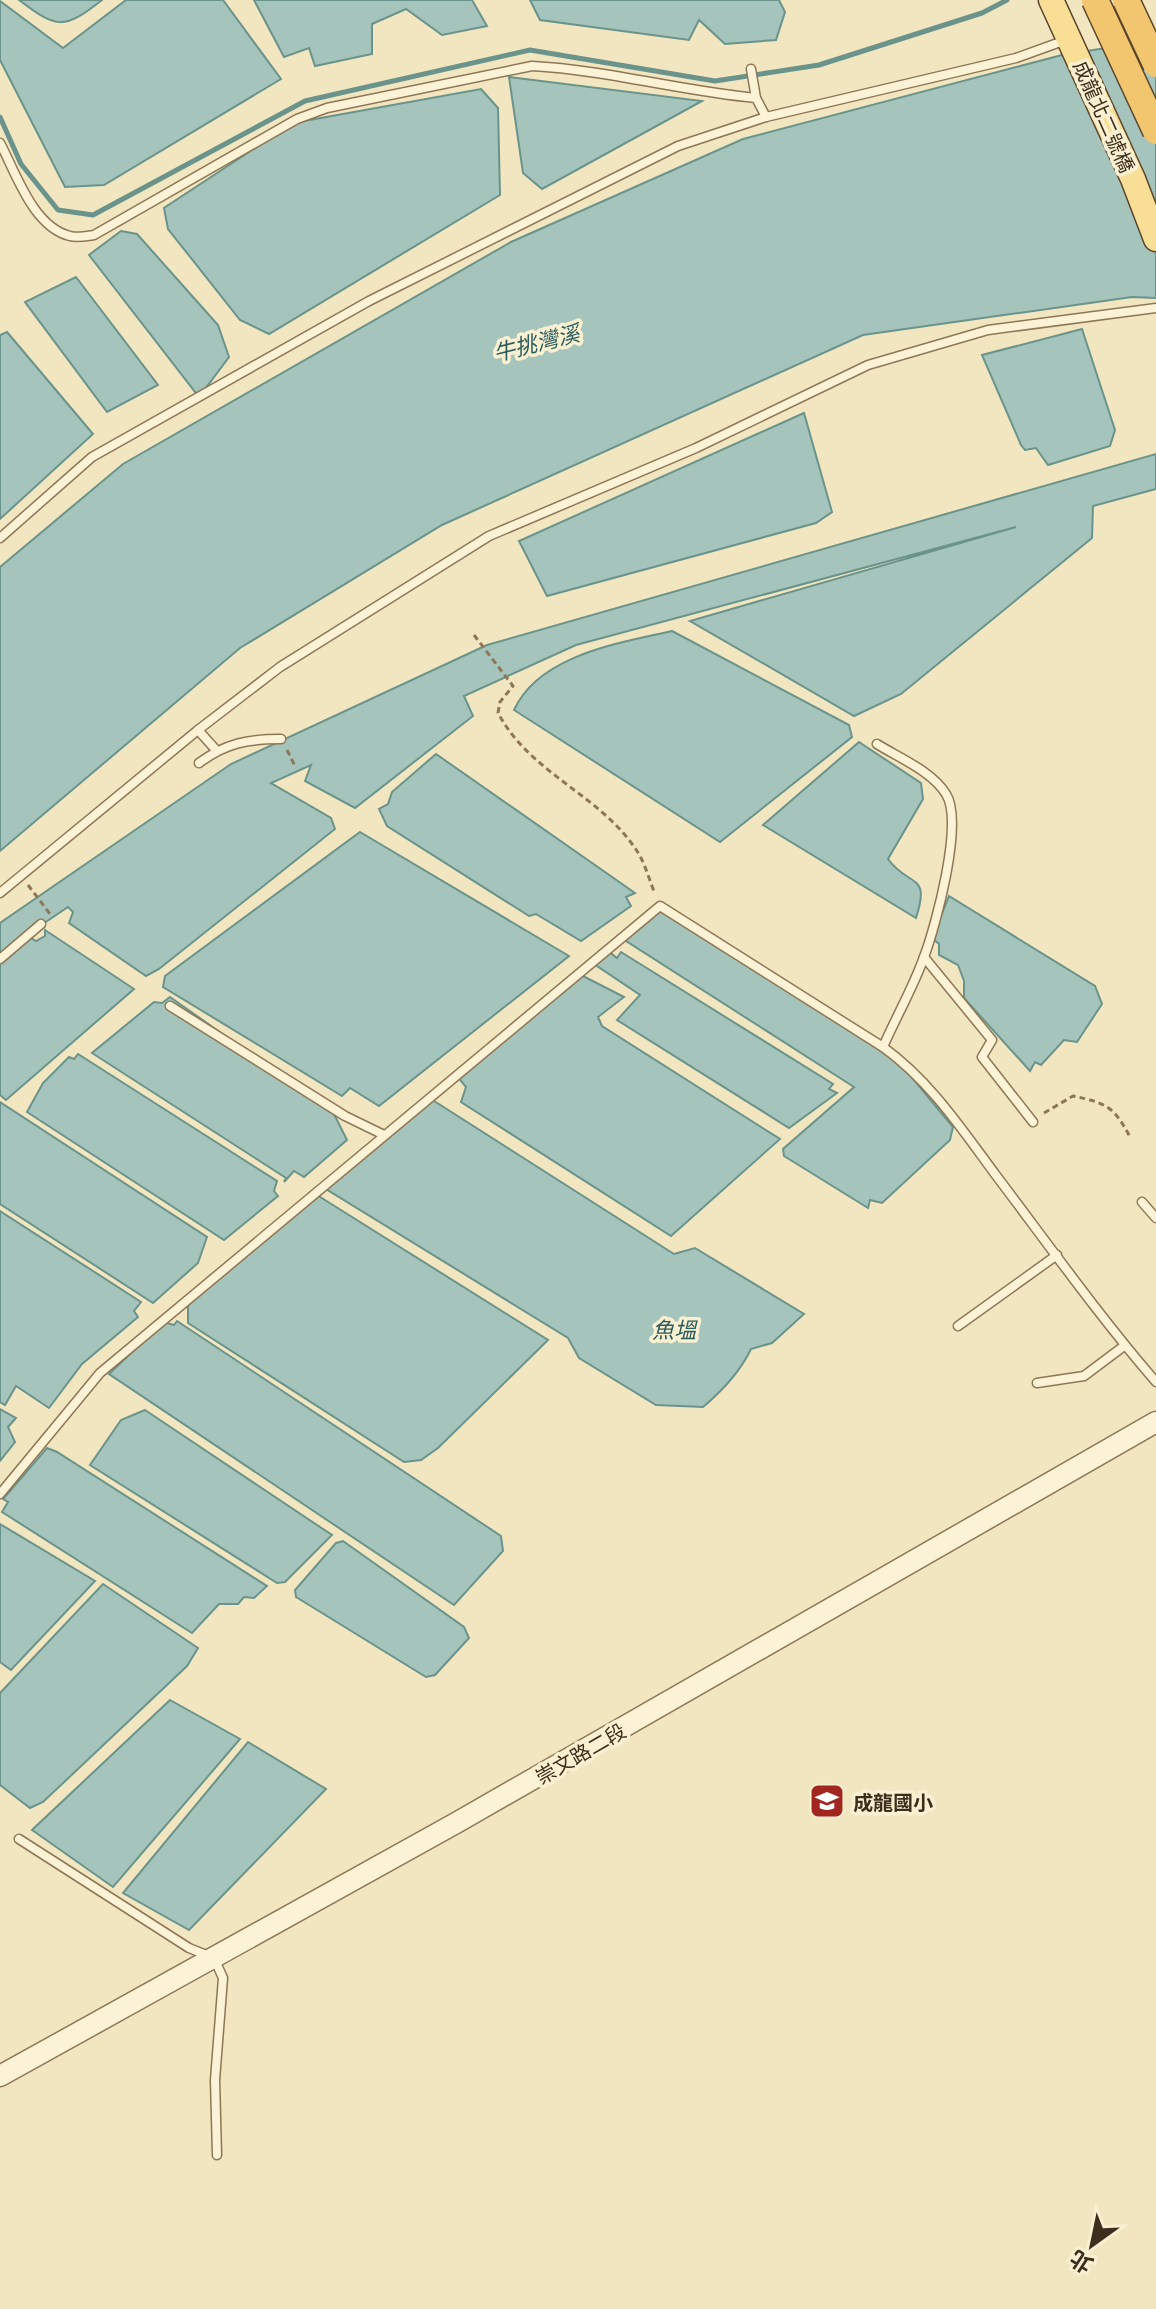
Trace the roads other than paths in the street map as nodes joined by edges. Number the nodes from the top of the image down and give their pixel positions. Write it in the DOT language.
graph roads {
  1 [pos="1051,0"];
  2 [pos="1095,0"];
  3 [pos="1126,0"];
  4 [pos="1070,39"];
  5 [pos="1156,64"];
  6 [pos="751,69"];
  7 [pos="756,98"];
  8 [pos="766,117"];
  9 [pos="1156,131"];
  10 [pos="0,143"];
  11 [pos="1156,239"];
  12 [pos="1156,308"];
  13 [pos="0,538"];
  14 [pos="198,730"];
  15 [pos="281,739"];
  16 [pos="877,744"];
  17 [pos="216,750"];
  18 [pos="199,763"];
  19 [pos="0,893"];
  20 [pos="41,924"];
  21 [pos="924,957"];
  22 [pos="0,959"];
  23 [pos="170,1006"];
  24 [pos="883,1047"];
  25 [pos="1033,1122"];
  26 [pos="382,1134"];
  27 [pos="1142,1202"];
  28 [pos="1156,1218"];
  29 [pos="1057,1255"];
  30 [pos="958,1326"];
  31 [pos="1124,1346"];
  32 [pos="1156,1382"];
  33 [pos="1037,1383"];
  34 [pos="1156,1422"];
  35 [pos="0,1494"];
  36 [pos="19,1839"];
  37 [pos="214,1958"];
  38 [pos="0,2076"];
  39 [pos="217,2155"];
  1 -- 4 [label="main road, 成龍北二號橋"];
  2 -- 9 [label="highway, bridge"];
  3 -- 5 [label="highway, bridge"];
  4 -- 8 [label="lane"];
  4 -- 11 [label="main road, 成龍北二號橋"];
  6 -- 7 [label="lane"];
  7 -- 8 [label="lane"];
  7 -- 10 [label="lane"];
  8 -- 13 [label="lane"];
  12 -- 14 [label="lane"];
  14 -- 17 [label="lane"];
  14 -- 19 [label="lane"];
  15 -- 17 [label="lane"];
  16 -- 21 [label="lane"];
  17 -- 18 [label="lane"];
  20 -- 22 [label="lane"];
  21 -- 24 [label="lane"];
  21 -- 25 [label="lane"];
  23 -- 26 [label="lane"];
  24 -- 26 [label="lane"];
  24 -- 29 [label="lane"];
  26 -- 35 [label="lane"];
  27 -- 28 [label="lane"];
  29 -- 30 [label="lane"];
  29 -- 31 [label="lane"];
  31 -- 32 [label="lane"];
  31 -- 33 [label="lane"];
  34 -- 37 [label="street, 崇文路二段"];
  36 -- 37 [label="lane"];
  37 -- 38 [label="street, 崇文路二段"];
  37 -- 39 [label="lane"];
}
